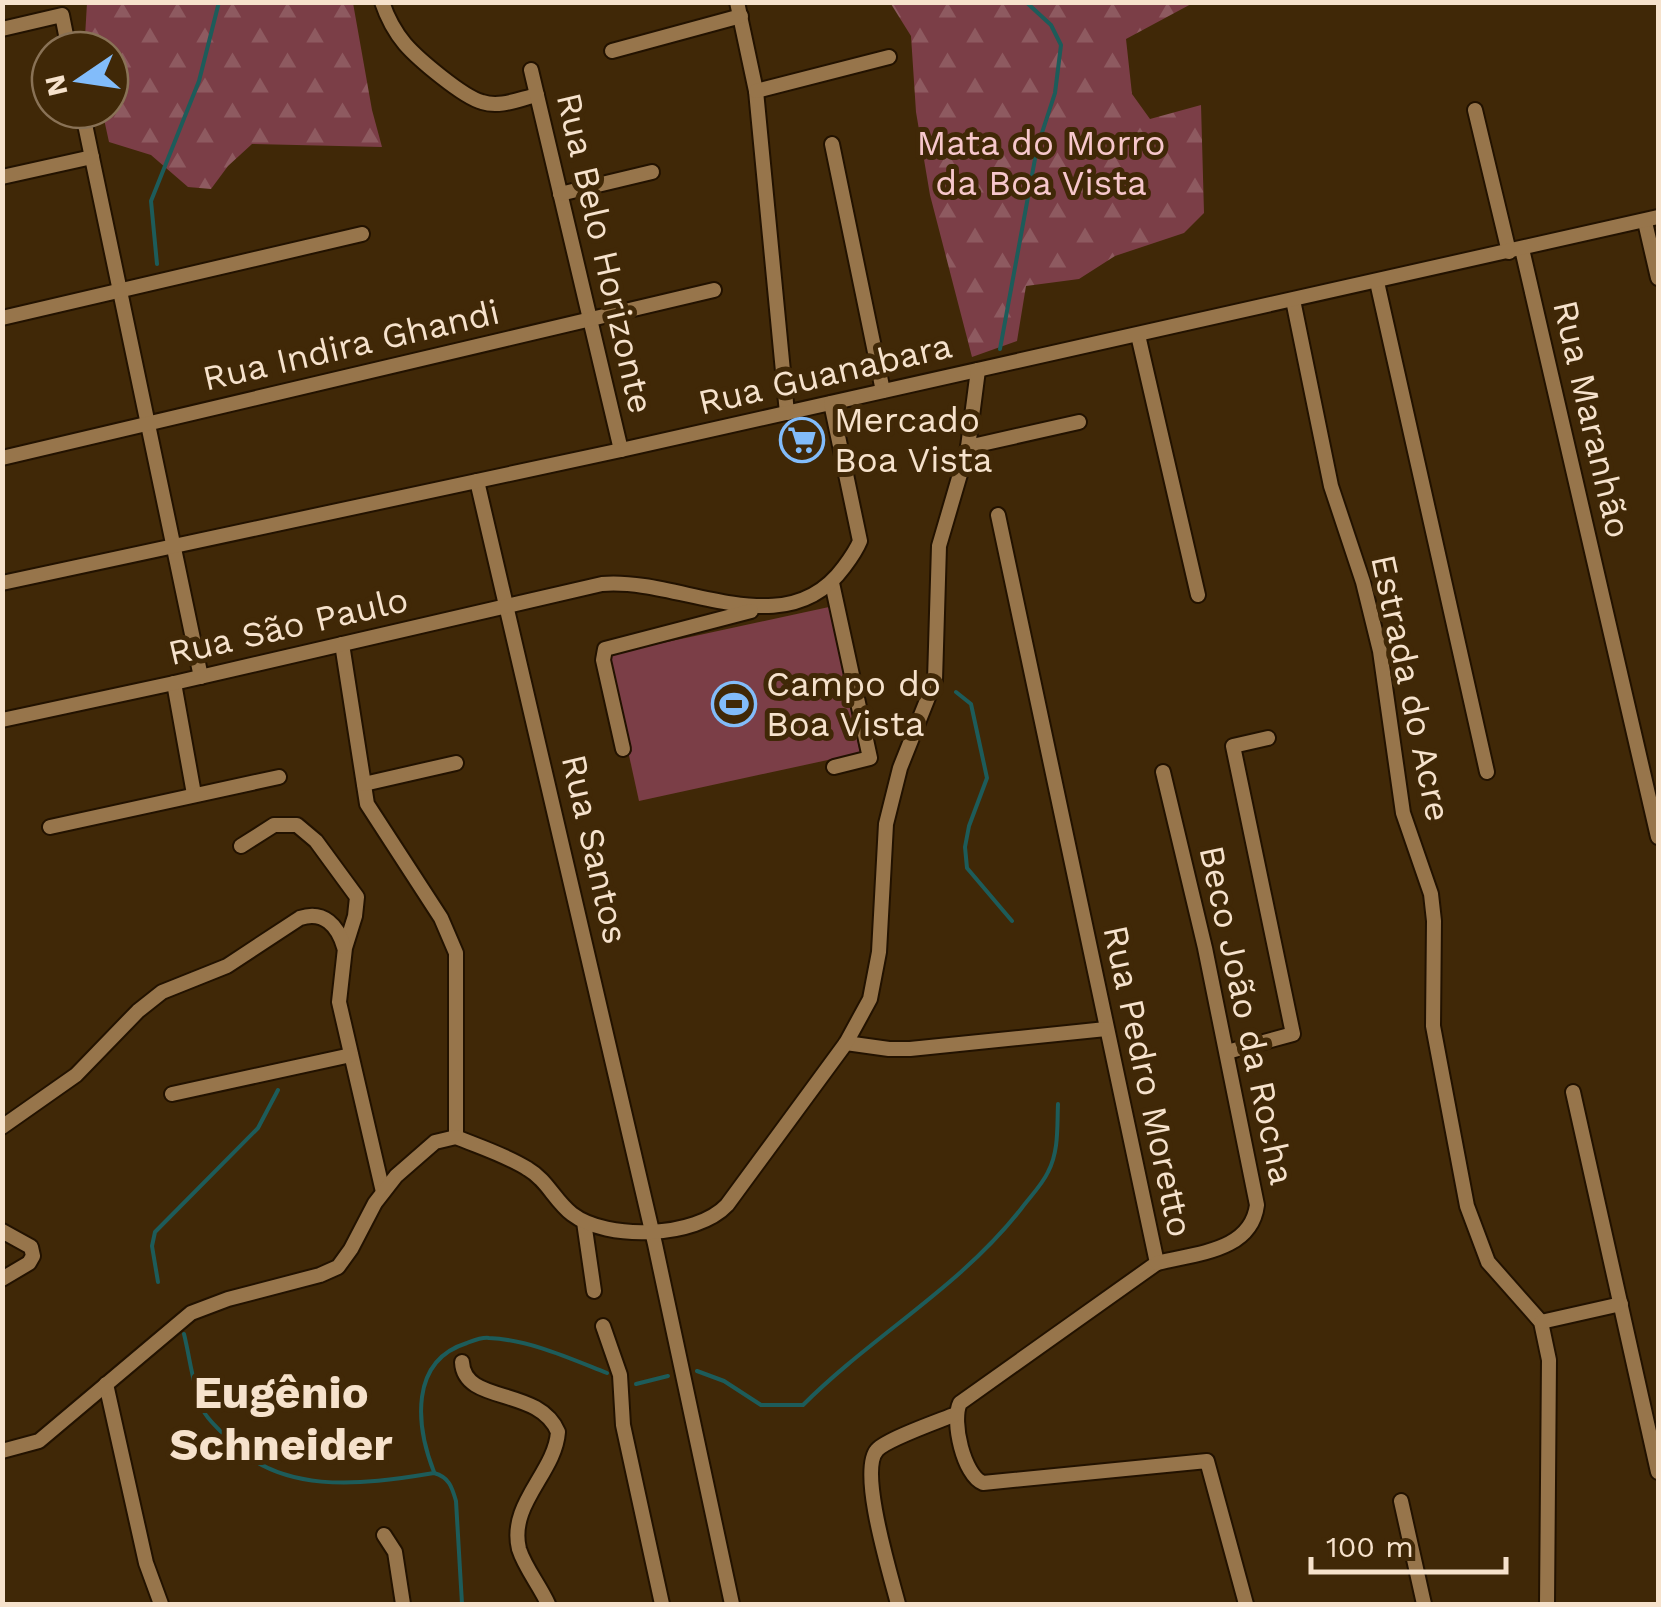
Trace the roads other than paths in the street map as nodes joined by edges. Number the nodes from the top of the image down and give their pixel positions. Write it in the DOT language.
graph roads {
  1 [pos="382,2"];
  2 [pos="739,9"];
  3 [pos="2,28"];
  4 [pos="65,30"];
  5 [pos="612,51"];
  6 [pos="889,57"];
  7 [pos="531,70"];
  8 [pos="756,91"];
  9 [pos="537,95"];
  10 [pos="1475,110"];
  11 [pos="86,130"];
  12 [pos="832,144"];
  13 [pos="92,157"];
  14 [pos="652,172"];
  15 [pos="2,178"];
  16 [pos="560,194"];
  17 [pos="1651,220"];
  18 [pos="362,234"];
  19 [pos="1516,251"];
  20 [pos="1658,278"];
  21 [pos="1377,282"];
  22 [pos="714,290"];
  23 [pos="120,291"];
  24 [pos="1294,300"];
  25 [pos="2,318"];
  26 [pos="590,319"];
  27 [pos="1138,335"];
  28 [pos="978,370"];
  29 [pos="883,391"];
  30 [pos="831,403"];
  31 [pos="787,413"];
  32 [pos="1079,422"];
  33 [pos="148,424"];
  34 [pos="968,447"];
  35 [pos="620,450"];
  36 [pos="2,458"];
  37 [pos="477,481"];
  38 [pos="998,515"];
  39 [pos="174,547"];
  40 [pos="2,582"];
  41 [pos="832,583"];
  42 [pos="1198,595"];
  43 [pos="508,605"];
  44 [pos="766,607"];
  45 [pos="342,644"];
  46 [pos="201,677"];
  47 [pos="174,684"];
  48 [pos="2,720"];
  49 [pos="1268,738"];
  50 [pos="623,749"];
  51 [pos="456,763"];
  52 [pos="834,767"];
  53 [pos="1163,772"];
  54 [pos="1488,772"];
  55 [pos="279,777"];
  56 [pos="364,784"];
  57 [pos="194,794"];
  58 [pos="50,827"];
  59 [pos="1658,837"];
  60 [pos="241,846"];
  61 [pos="345,948"];
  62 [pos="1106,1028"];
  63 [pos="846,1042"];
  64 [pos="1227,1052"];
  65 [pos="350,1055"];
  66 [pos="1573,1092"];
  67 [pos="172,1094"];
  68 [pos="2,1127"];
  69 [pos="456,1137"];
  70 [pos="383,1192"];
  71 [pos="584,1222"];
  72 [pos="2,1232"];
  73 [pos="652,1232"];
  74 [pos="1157,1263"];
  75 [pos="2,1279"];
  76 [pos="594,1291"];
  77 [pos="1621,1304"];
  78 [pos="1541,1322"];
  79 [pos="603,1326"];
  80 [pos="462,1362"];
  81 [pos="106,1384"];
  82 [pos="956,1414"];
  83 [pos="2,1451"];
  84 [pos="1658,1472"];
  85 [pos="1400,1501"];
  86 [pos="384,1534"];
  87 [pos="161,1604"];
  88 [pos="403,1604"];
  89 [pos="548,1604"];
  90 [pos="662,1604"];
  91 [pos="732,1604"];
  92 [pos="898,1604"];
  93 [pos="1246,1604"];
  94 [pos="1424,1604"];
  95 [pos="1548,1604"];
  1 -- 9 [label="street"];
  2 -- 5 [label="street"];
  2 -- 8 [label="street"];
  3 -- 4 [label="street"];
  6 -- 8 [label="street"];
  7 -- 9 [label="street, Rua Belo Horizonte"];
  8 -- 31 [label="street"];
  9 -- 16 [label="street, Rua Belo Horizonte"];
  10 -- 19 [label="street, Rua Maranhão"];
  11 -- 13 [label="street"];
  12 -- 29 [label="street"];
  13 -- 15 [label="street"];
  13 -- 23 [label="street"];
  14 -- 16 [label="street"];
  16 -- 26 [label="street, Rua Belo Horizonte"];
  17 -- 19 [label="street, Rua Guanabara"];
  17 -- 20 [label="street"];
  18 -- 23 [label="street"];
  19 -- 21 [label="street, Rua Guanabara"];
  19 -- 59 [label="street, Rua Maranhão"];
  21 -- 24 [label="street, Rua Guanabara"];
  21 -- 54 [label="street"];
  22 -- 26 [label="street, Rua Indira Ghandi"];
  23 -- 25 [label="street"];
  23 -- 33 [label="street"];
  24 -- 27 [label="street, Rua Guanabara"];
  24 -- 78 [label="street, Estrada do Acre"];
  26 -- 33 [label="street, Rua Indira Ghandi"];
  26 -- 35 [label="street, Rua Belo Horizonte"];
  27 -- 28 [label="street, Rua Guanabara"];
  27 -- 42 [label="street"];
  28 -- 29 [label="street, Rua Guanabara"];
  28 -- 34 [label="street"];
  29 -- 30 [label="street, Rua Guanabara"];
  30 -- 31 [label="street, Rua Guanabara"];
  30 -- 41 [label="street"];
  31 -- 35 [label="street, Rua Guanabara"];
  32 -- 34 [label="street"];
  33 -- 36 [label="street, Rua Indira Ghandi"];
  33 -- 39 [label="street"];
  34 -- 63 [label="street"];
  35 -- 37 [label="street, Rua Guanabara"];
  37 -- 39 [label="street, Rua Guanabara"];
  37 -- 43 [label="street, Rua Santos"];
  38 -- 62 [label="street, Rua Pedro Moretto"];
  39 -- 40 [label="street, Rua Guanabara"];
  39 -- 46 [label="street"];
  41 -- 44 [label="street"];
  41 -- 52 [label="street"];
  43 -- 44 [label="street, Rua São Paulo"];
  43 -- 45 [label="street, Rua São Paulo"];
  43 -- 73 [label="street, Rua Santos"];
  44 -- 50 [label="street"];
  45 -- 46 [label="street, Rua São Paulo"];
  45 -- 56 [label="street"];
  46 -- 47 [label="street, Rua São Paulo"];
  47 -- 48 [label="street, Rua São Paulo"];
  47 -- 57 [label="street"];
  49 -- 64 [label="street"];
  51 -- 56 [label="street"];
  53 -- 64 [label="street, Beco João da Rocha"];
  55 -- 57 [label="street"];
  56 -- 69 [label="street"];
  57 -- 58 [label="street"];
  60 -- 61 [label="street"];
  61 -- 65 [label="street"];
  61 -- 68 [label="street"];
  62 -- 63 [label="street"];
  62 -- 74 [label="street, Rua Pedro Moretto"];
  63 -- 73 [label="street"];
  64 -- 74 [label="street, Beco João da Rocha"];
  65 -- 67 [label="street"];
  65 -- 70 [label="street"];
  66 -- 77 [label="street"];
  69 -- 70 [label="street"];
  69 -- 71 [label="street"];
  70 -- 81 [label="street"];
  71 -- 73 [label="street"];
  71 -- 76 [label="street"];
  72 -- 75 [label="street"];
  73 -- 91 [label="street, Rua Santos"];
  74 -- 82 [label="street, Rua Pedro Moretto"];
  77 -- 78 [label="street"];
  77 -- 84 [label="street"];
  78 -- 95 [label="street"];
  79 -- 90 [label="street"];
  80 -- 89 [label="street"];
  81 -- 83 [label="street"];
  81 -- 87 [label="street"];
  82 -- 92 [label="street, Rua Pedro Moretto"];
  82 -- 93 [label="street"];
  85 -- 94 [label="street"];
  86 -- 88 [label="street"];
}
